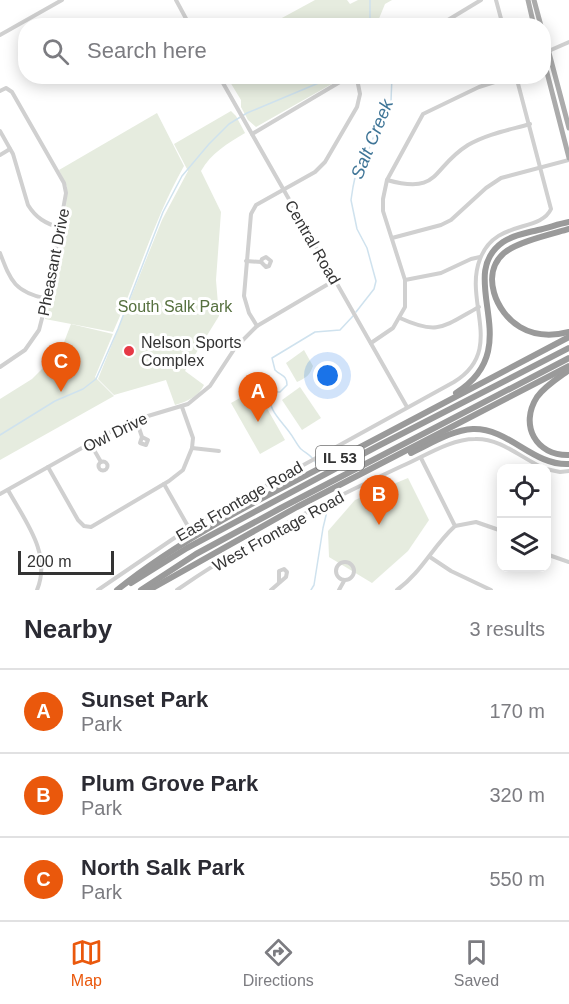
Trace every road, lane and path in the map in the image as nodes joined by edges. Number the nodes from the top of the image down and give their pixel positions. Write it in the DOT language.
graph roads {
  1 [pos="62,0"];
  2 [pos="176,0"];
  3 [pos="482,0"];
  4 [pos="496,0"];
  5 [pos="528,0"];
  6 [pos="534,0"];
  7 [pos="30,18"];
  8 [pos="186,18"];
  9 [pos="452,18"];
  10 [pos="501,18"];
  11 [pos="532,18"];
  12 [pos="539,18"];
  13 [pos="18,25"];
  14 [pos="0,35"];
  15 [pos="569,42"];
  16 [pos="551,50"];
  17 [pos="551,69"];
  18 [pos="223,84"];
  19 [pos="336,84"];
  20 [pos="358,84"];
  21 [pos="489,84"];
  22 [pos="518,84"];
  23 [pos="549,84"];
  24 [pos="0,91"];
  25 [pos="530,124"];
  26 [pos="569,128"];
  27 [pos="0,131"];
  28 [pos="252,134"];
  29 [pos="10,149"];
  30 [pos="0,157"];
  31 [pos="569,159"];
  32 [pos="542,168"];
  33 [pos="387,180"];
  34 [pos="283,190"];
  35 [pos="567,222"];
  36 [pos="60,228"];
  37 [pos="569,232"];
  38 [pos="392,238"];
  39 [pos="0,253"];
  40 [pos="480,257"];
  41 [pos="246,261"];
  42 [pos="261,262"];
  43 [pos="335,280"];
  44 [pos="405,280"];
  45 [pos="47,299"];
  46 [pos="479,307"];
  47 [pos="400,318"];
  48 [pos="257,326"];
  49 [pos="569,332"];
  50 [pos="569,338"];
  51 [pos="371,343"];
  52 [pos="569,348"];
  53 [pos="569,358"];
  54 [pos="0,367"];
  55 [pos="569,368"];
  56 [pos="182,407"];
  57 [pos="407,407"];
  58 [pos="417,417"];
  59 [pos="136,419"];
  60 [pos="142,437"];
  61 [pos="90,443"];
  62 [pos="192,448"];
  63 [pos="219,451"];
  64 [pos="569,455"];
  65 [pos="421,458"];
  66 [pos="101,462"];
  67 [pos="537,464"];
  68 [pos="569,464"];
  69 [pos="48,467"];
  70 [pos="551,470"];
  71 [pos="569,471"];
  72 [pos="364,473"];
  73 [pos="164,484"];
  74 [pos="8,490"];
  75 [pos="0,494"];
  76 [pos="455,526"];
  77 [pos="189,528"];
  78 [pos="497,530"];
  79 [pos="551,556"];
  80 [pos="430,557"];
  81 [pos="569,562"];
  82 [pos="344,581"];
  83 [pos="279,582"];
  84 [pos="37,590"];
  85 [pos="98,590"];
  86 [pos="119,590"];
  87 [pos="141,590"];
  88 [pos="149,590"];
  89 [pos="177,590"];
  90 [pos="271,590"];
  91 [pos="339,590"];
  92 [pos="398,590"];
  93 [pos="491,590"];
  1 -- 7 [label="street"];
  2 -- 8 [label="street"];
  3 -- 9 [label="street"];
  4 -- 10 [label="street"];
  5 -- 11 [label="main road"];
  6 -- 12 [label="main road"];
  13 -- 14 [label="street"];
  15 -- 16 [label="street"];
  17 -- 26 [label="main road"];
  18 -- 28 [label="street, Central Road"];
  19 -- 28 [label="street"];
  20 -- 34 [label="street"];
  21 -- 33 [label="street"];
  22 -- 25 [label="street"];
  23 -- 31 [label="main road"];
  24 -- 36 [label="street, Pheasant Drive"];
  25 -- 32 [label="street"];
  25 -- 33 [label="street"];
  27 -- 29 [label="street"];
  28 -- 34 [label="street, Central Road"];
  29 -- 30 [label="street"];
  29 -- 36 [label="street"];
  31 -- 32 [label="street"];
  32 -- 38 [label="street"];
  32 -- 40 [label="street"];
  33 -- 38 [label="street"];
  34 -- 41 [label="street"];
  34 -- 43 [label="street, Central Road"];
  35 -- 58 [label="highway"];
  36 -- 45 [label="street, Pheasant Drive"];
  37 -- 49 [label="highway"];
  38 -- 44 [label="street"];
  39 -- 45 [label="street"];
  40 -- 44 [label="street"];
  40 -- 46 [label="street, East Frontage Road"];
  41 -- 42 [label="street"];
  41 -- 48 [label="street"];
  43 -- 48 [label="street, Owl Drive"];
  43 -- 51 [label="street, Central Road"];
  44 -- 47 [label="street"];
  45 -- 54 [label="street, Pheasant Drive"];
  46 -- 47 [label="street"];
  46 -- 57 [label="street, East Frontage Road"];
  47 -- 51 [label="street"];
  48 -- 56 [label="street, Owl Drive"];
  50 -- 58 [label="highway, IL 53"];
  51 -- 57 [label="street, Central Road"];
  52 -- 86 [label="highway, IL 53"];
  53 -- 87 [label="highway, IL 53"];
  55 -- 64 [label="highway"];
  55 -- 72 [label="highway, IL 53"];
  56 -- 59 [label="street, Owl Drive"];
  56 -- 62 [label="street"];
  57 -- 77 [label="street, East Frontage Road"];
  58 -- 86 [label="highway, IL 53"];
  59 -- 60 [label="street"];
  59 -- 61 [label="street, Owl Drive"];
  61 -- 66 [label="street"];
  61 -- 69 [label="street, Owl Drive"];
  62 -- 63 [label="street"];
  62 -- 73 [label="street"];
  65 -- 67 [label="street, West Frontage Road"];
  65 -- 76 [label="street"];
  65 -- 89 [label="street, West Frontage Road"];
  68 -- 72 [label="highway"];
  69 -- 73 [label="street"];
  69 -- 74 [label="street, Owl Drive"];
  70 -- 71 [label="street, West Frontage Road"];
  72 -- 88 [label="highway, IL 53"];
  73 -- 77 [label="street"];
  74 -- 75 [label="street, Owl Drive"];
  74 -- 84 [label="street"];
  76 -- 78 [label="street"];
  76 -- 80 [label="street"];
  77 -- 85 [label="street, East Frontage Road"];
  79 -- 81 [label="street"];
  80 -- 92 [label="street"];
  80 -- 93 [label="street"];
  82 -- 82 [label="street"];
  82 -- 91 [label="street"];
  83 -- 90 [label="street"];
}
